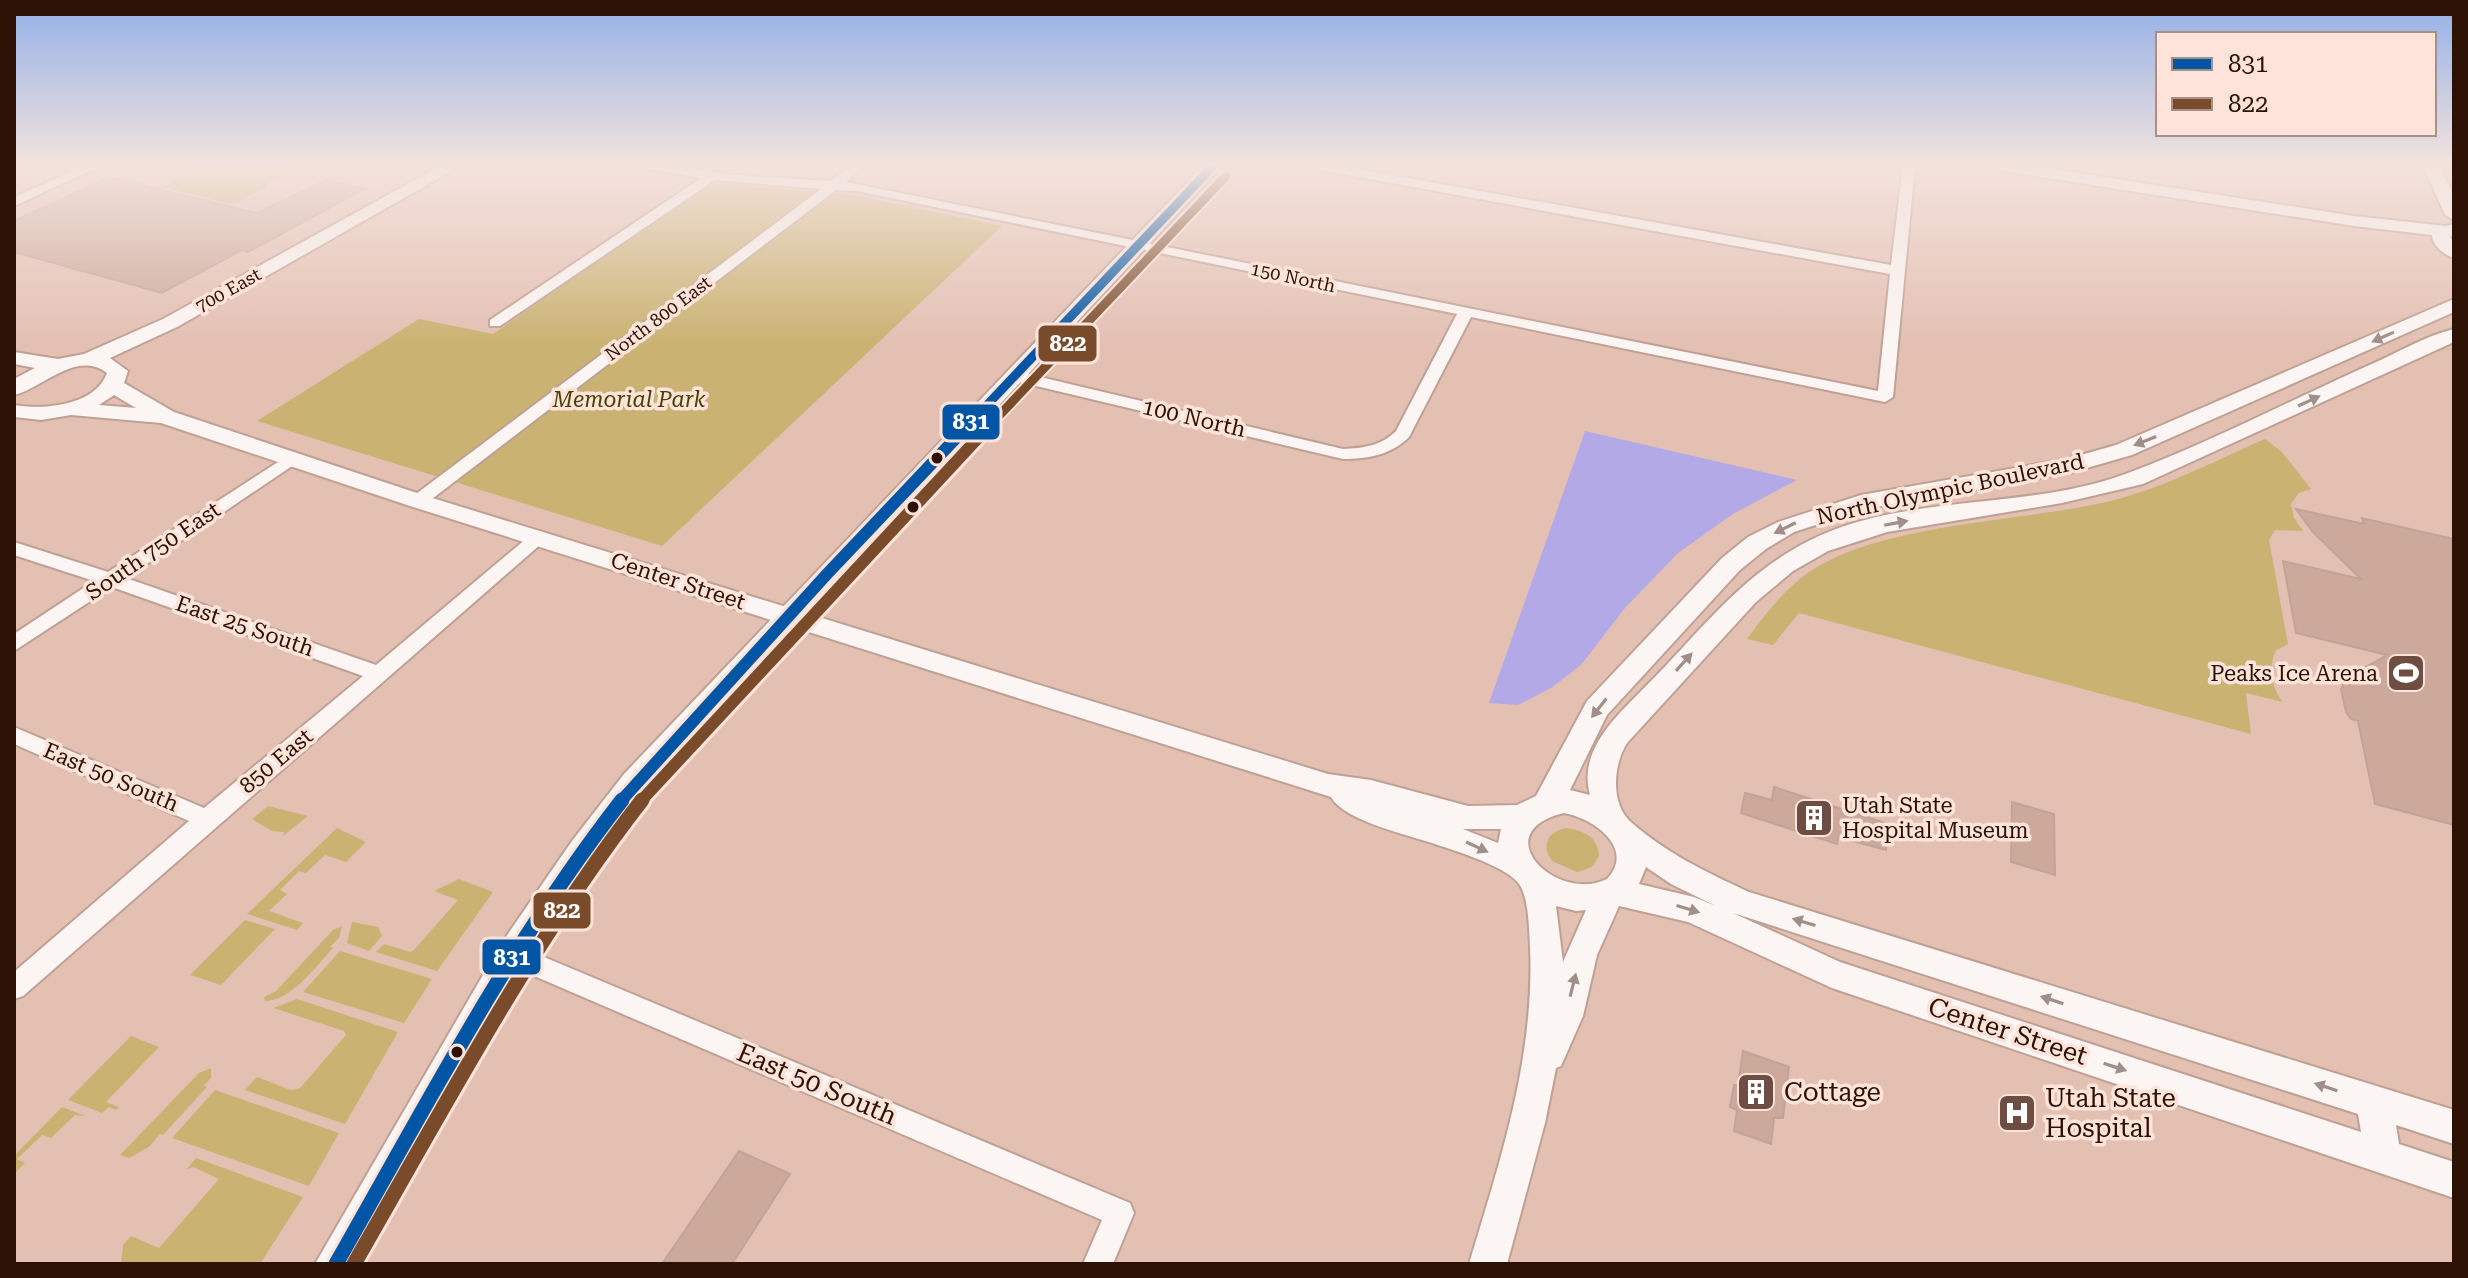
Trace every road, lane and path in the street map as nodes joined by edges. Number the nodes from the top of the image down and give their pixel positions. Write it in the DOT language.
graph roads {
  1 [pos="347,225"];
  2 [pos="641,225"];
  3 [pos="782,225"];
  4 [pos="1035,225"];
  5 [pos="1157,225"];
  6 [pos="1643,225"];
  7 [pos="1903,225"];
  8 [pos="1138,245"];
  9 [pos="1898,271"];
  10 [pos="2454,305"];
  11 [pos="1466,312"];
  12 [pos="170,323"];
  13 [pos="495,323"];
  14 [pos="2454,335"];
  15 [pos="14,358"];
  16 [pos="86,361"];
  17 [pos="59,365"];
  18 [pos="1015,376"];
  19 [pos="115,378"];
  20 [pos="15,386"];
  21 [pos="69,408"];
  22 [pos="14,411"];
  23 [pos="46,413"];
  24 [pos="166,417"];
  25 [pos="14,427"];
  26 [pos="292,458"];
  27 [pos="418,501"];
  28 [pos="540,537"];
  29 [pos="14,548"];
  30 [pos="109,580"];
  31 [pos="787,617"];
  32 [pos="14,644"];
  33 [pos="380,674"];
  34 [pos="14,735"];
  35 [pos="1328,785"];
  36 [pos="1534,810"];
  37 [pos="207,819"];
  38 [pos="1619,827"];
  39 [pos="1527,874"];
  40 [pos="1612,892"];
  41 [pos="513,955"];
  42 [pos="1943,965"];
  43 [pos="14,988"];
  44 [pos="1941,1009"];
  45 [pos="1536,1085"];
  46 [pos="2374,1102"];
  47 [pos="2454,1127"];
  48 [pos="2383,1156"];
  49 [pos="2454,1180"];
  50 [pos="336,1264"];
  51 [pos="1098,1264"];
  52 [pos="1488,1264"];
  1 -- 12 [label="street, 700 East"];
  2 -- 13 [label="street"];
  3 -- 27 [label="street, North 800 East"];
  4 -- 8 [label="street, 150 North"];
  5 -- 8 [label="main road"];
  6 -- 9 [label="street"];
  7 -- 9 [label="street"];
  8 -- 11 [label="street, 150 North"];
  8 -- 18 [label="main road"];
  9 -- 11 [label="street, 150 North"];
  10 -- 36 [label="street, North Olympic Boulevard, one-way"];
  11 -- 18 [label="street, 100 North"];
  12 -- 16 [label="street, 700 East"];
  12 -- 19 [label="street, 700 East"];
  38 -- 14 [label="street, North Olympic Boulevard, one-way"];
  15 -- 17 [label="street"];
  16 -- 17 [label="street"];
  16 -- 19 [label="street, Center Street"];
  17 -- 20 [label="street"];
  18 -- 31 [label="main road"];
  19 -- 21 [label="street, 700 East"];
  19 -- 24 [label="street, Center Street"];
  21 -- 23 [label="street"];
  21 -- 24 [label="street, Center Street"];
  22 -- 23 [label="street"];
  23 -- 25 [label="street"];
  24 -- 26 [label="street, Center Street"];
  26 -- 27 [label="street, Center Street"];
  26 -- 30 [label="street, South 750 East"];
  27 -- 28 [label="street, Center Street"];
  28 -- 31 [label="street, Center Street"];
  28 -- 33 [label="street, 850 East"];
  29 -- 30 [label="street, East 25 South"];
  30 -- 32 [label="street, South 750 East"];
  30 -- 33 [label="street, East 25 South"];
  31 -- 35 [label="street, Center Street"];
  31 -- 41 [label="main road"];
  33 -- 37 [label="street, 850 East"];
  34 -- 37 [label="street, East 50 South"];
  35 -- 36 [label="street, Center Street"];
  35 -- 39 [label="street, Center Street, one-way"];
  36 -- 38 [label="street"];
  36 -- 39 [label="street"];
  37 -- 43 [label="street, 850 East"];
  38 -- 40 [label="street"];
  42 -- 38 [label="street, Center Street, one-way"];
  39 -- 40 [label="street"];
  39 -- 45 [label="street"];
  40 -- 44 [label="street, Center Street, one-way"];
  45 -- 40 [label="street, one-way"];
  41 -- 50 [label="main road"];
  41 -- 51 [label="street, East 50 South"];
  42 -- 44 [label="street"];
  46 -- 42 [label="street, Center Street, one-way"];
  44 -- 48 [label="street, Center Street, one-way"];
  45 -- 52 [label="street"];
  46 -- 47 [label="street, Center Street"];
  46 -- 48 [label="street"];
  48 -- 49 [label="street, Center Street"];
}
